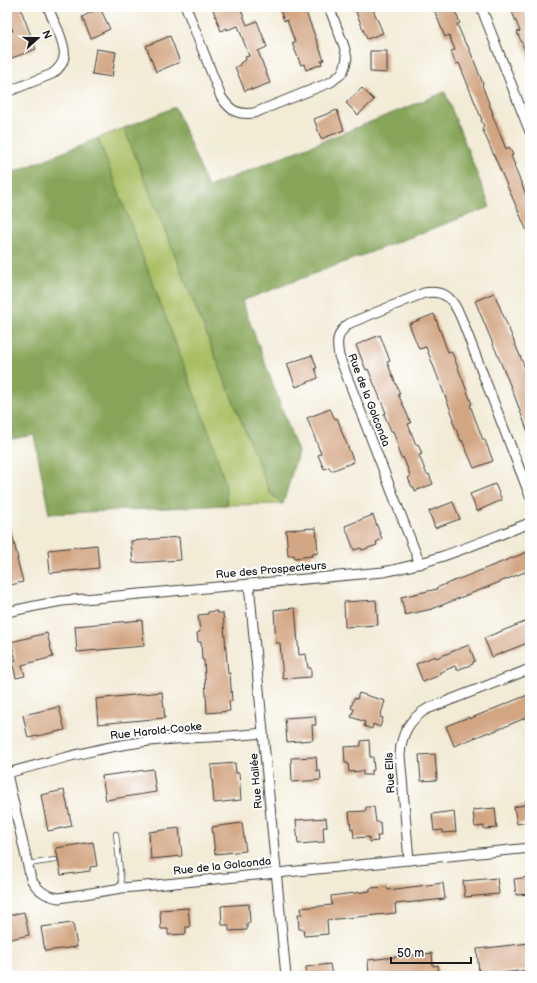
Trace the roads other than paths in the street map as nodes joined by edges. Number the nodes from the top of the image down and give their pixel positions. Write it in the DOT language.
graph roads {
  1 [pos="48,7"];
  2 [pos="186,7"];
  3 [pos="329,7"];
  4 [pos="480,7"];
  5 [pos="7,92"];
  6 [pos="530,132"];
  7 [pos="530,496"];
  8 [pos="530,523"];
  9 [pos="420,564"];
  10 [pos="250,584"];
  11 [pos="7,612"];
  12 [pos="530,669"];
  13 [pos="263,733"];
  14 [pos="7,774"];
  15 [pos="116,834"];
  16 [pos="530,848"];
  17 [pos="55,860"];
  18 [pos="409,860"];
  19 [pos="28,864"];
  20 [pos="276,873"];
  21 [pos="122,888"];
  22 [pos="286,976"];
  1 -- 5 [label="street"];
  2 -- 3 [label="street"];
  4 -- 6 [label="street"];
  7 -- 9 [label="street, Rue de la Golconda"];
  8 -- 9 [label="street, Rue des Prospecteurs"];
  9 -- 10 [label="street, Rue des Prospecteurs"];
  10 -- 11 [label="street, Rue des Prospecteurs"];
  10 -- 13 [label="street, Rue Hallée"];
  12 -- 18 [label="street, Rue Ells"];
  13 -- 14 [label="street, Rue Harold-Cooke"];
  13 -- 20 [label="street, Rue Hallée"];
  14 -- 19 [label="street, Rue de la Golconda"];
  15 -- 21 [label="lane"];
  16 -- 18 [label="street, Rue de la Golconda"];
  17 -- 19 [label="lane"];
  18 -- 20 [label="street, Rue de la Golconda"];
  19 -- 21 [label="street, Rue de la Golconda"];
  20 -- 21 [label="street, Rue de la Golconda"];
  20 -- 22 [label="street, Rue Hallée"];
}
